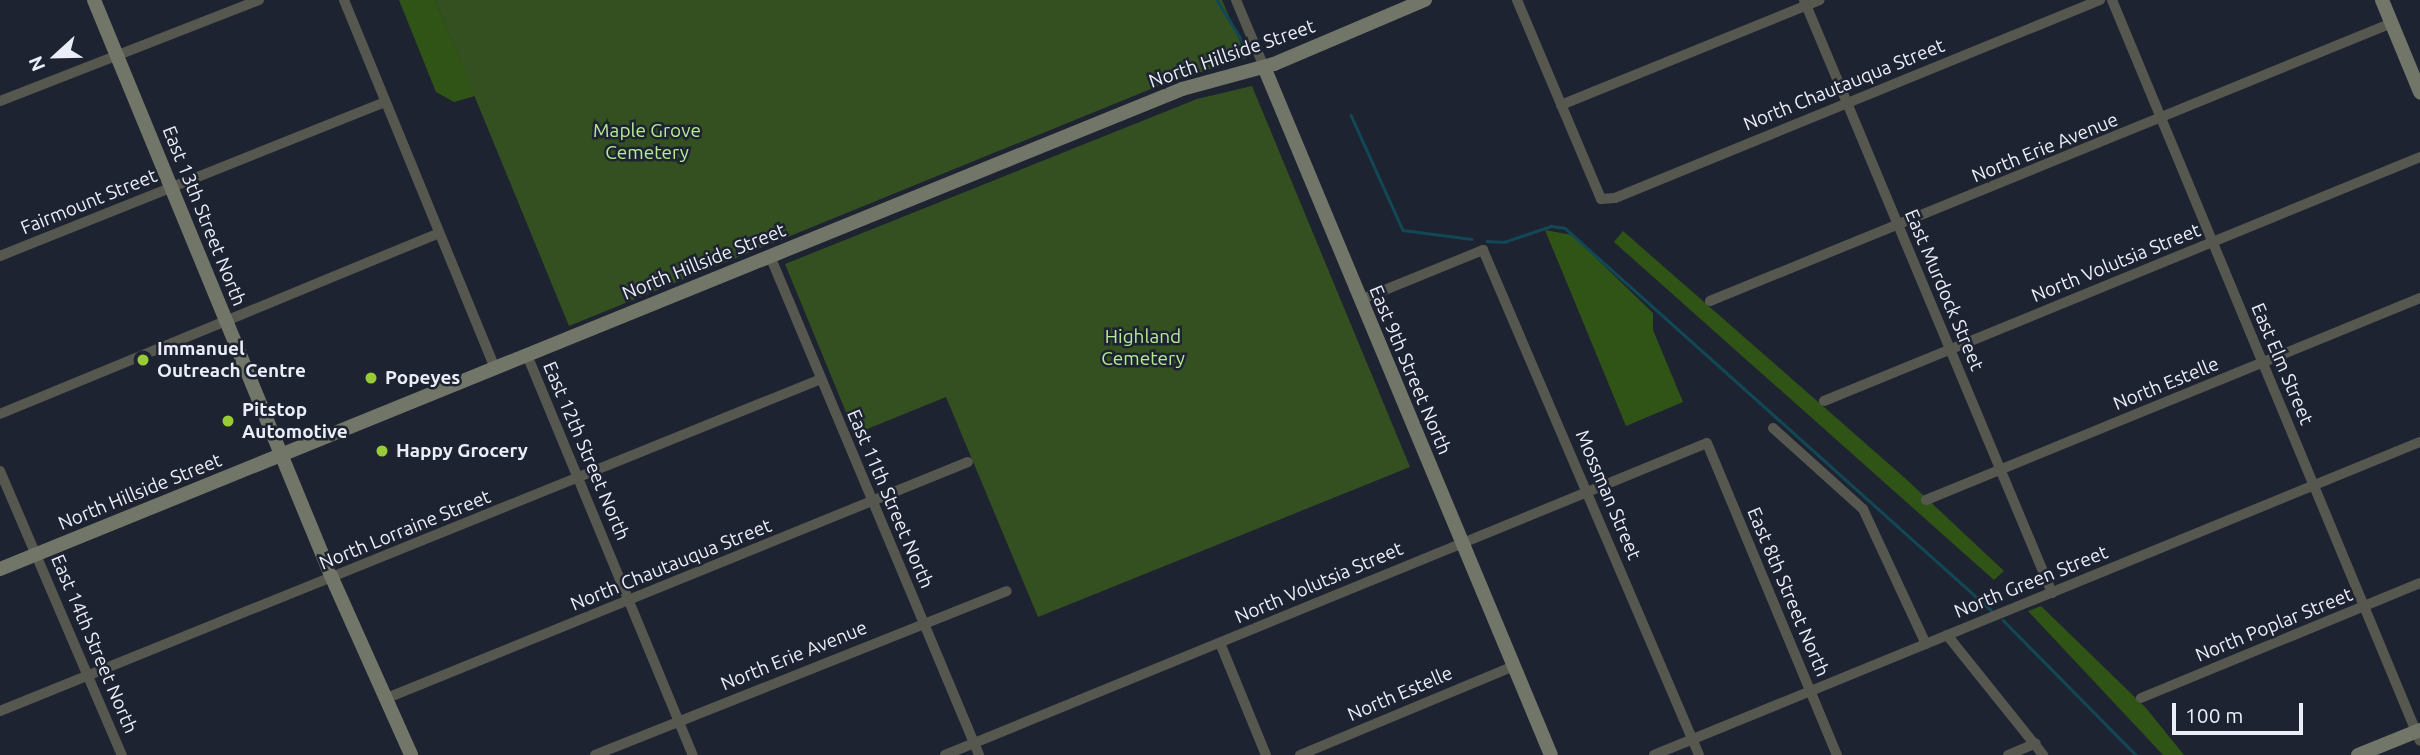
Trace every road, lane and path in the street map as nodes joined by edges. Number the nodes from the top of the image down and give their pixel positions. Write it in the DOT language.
graph roads {
  1 [pos="94,0"];
  2 [pos="259,0"];
  3 [pos="344,0"];
  4 [pos="1236,0"];
  5 [pos="1425,0"];
  6 [pos="1517,0"];
  7 [pos="1819,0"];
  8 [pos="2100,0"];
  9 [pos="2112,0"];
  10 [pos="2382,0"];
  11 [pos="1805,3"];
  12 [pos="2392,23"];
  13 [pos="117,55"];
  14 [pos="2414,63"];
  15 [pos="1264,67"];
  16 [pos="2420,92"];
  17 [pos="0,101"];
  18 [pos="385,102"];
  19 [pos="1847,102"];
  20 [pos="1561,105"];
  21 [pos="2162,120"];
  22 [pos="2420,157"];
  23 [pos="175,188"];
  24 [pos="1899,226"];
  25 [pos="438,234"];
  26 [pos="2213,242"];
  27 [pos="0,256"];
  28 [pos="770,256"];
  29 [pos="2420,298"];
  30 [pos="1360,300"];
  31 [pos="1710,301"];
  32 [pos="225,320"];
  33 [pos="1950,349"];
  34 [pos="527,355"];
  35 [pos="2263,363"];
  36 [pos="495,369"];
  37 [pos="821,379"];
  38 [pos="1825,401"];
  39 [pos="0,414"];
  40 [pos="1777,431"];
  41 [pos="2420,442"];
  42 [pos="1707,443"];
  43 [pos="281,457"];
  44 [pos="968,462"];
  45 [pos="2001,470"];
  46 [pos="0,471"];
  47 [pos="579,479"];
  48 [pos="2314,485"];
  49 [pos="1587,491"];
  50 [pos="1926,500"];
  51 [pos="872,502"];
  52 [pos="1462,541"];
  53 [pos="36,554"];
  54 [pos="0,569"];
  55 [pos="332,578"];
  56 [pos="2420,583"];
  57 [pos="1007,590"];
  58 [pos="2052,593"];
  59 [pos="629,600"];
  60 [pos="2364,607"];
  61 [pos="924,624"];
  62 [pos="1947,635"];
  63 [pos="1220,643"];
  64 [pos="1926,644"];
  65 [pos="1514,666"];
  66 [pos="89,675"];
  67 [pos="1811,692"];
  68 [pos="387,698"];
  69 [pos="2141,698"];
  70 [pos="0,711"];
  71 [pos="679,721"];
  72 [pos="2419,734"];
  73 [pos="1693,740"];
  74 [pos="974,743"];
  75 [pos="2036,743"];
  76 [pos="122,755"];
  77 [pos="411,755"];
  78 [pos="595,755"];
  79 [pos="693,755"];
  80 [pos="945,755"];
  81 [pos="979,755"];
  82 [pos="1266,755"];
  83 [pos="1300,755"];
  84 [pos="1551,755"];
  85 [pos="1654,755"];
  86 [pos="1699,755"];
  87 [pos="1837,755"];
  88 [pos="2008,755"];
  89 [pos="2043,755"];
  90 [pos="2358,755"];
  1 -- 13 [label="main road, East 13th Street North"];
  2 -- 13 [label="street"];
  3 -- 18 [label="street"];
  4 -- 15 [label="street, East 9th Street North"];
  5 -- 15 [label="main road, North Hillside Street"];
  6 -- 20 [label="street"];
  7 -- 11 [label="street"];
  8 -- 19 [label="street, North Chautauqua Street"];
  9 -- 21 [label="street, East Elm Street"];
  10 -- 12 [label="main road"];
  11 -- 19 [label="street, East Murdock Street"];
  11 -- 20 [label="street"];
  12 -- 14 [label="main road"];
  12 -- 21 [label="street, North Erie Avenue"];
  13 -- 17 [label="street"];
  13 -- 23 [label="main road, East 13th Street North"];
  14 -- 16 [label="main road"];
  15 -- 28 [label="main road, North Hillside Street"];
  15 -- 30 [label="main road, East 9th Street North"];
  18 -- 23 [label="street, Fairmount Street"];
  18 -- 25 [label="street"];
  19 -- 20 [label="street, North Chautauqua Street"];
  19 -- 24 [label="street, East Murdock Street"];
  21 -- 24 [label="street, North Erie Avenue"];
  21 -- 26 [label="street, East Elm Street"];
  22 -- 26 [label="street, North Volutsia Street"];
  23 -- 27 [label="street, Fairmount Street"];
  23 -- 32 [label="main road, East 13th Street North"];
  24 -- 31 [label="street, North Erie Avenue"];
  24 -- 33 [label="street, East Murdock Street"];
  25 -- 32 [label="street"];
  25 -- 36 [label="street"];
  26 -- 33 [label="street, North Volutsia Street"];
  26 -- 35 [label="street, East Elm Street"];
  28 -- 34 [label="main road, North Hillside Street"];
  28 -- 37 [label="street, East 11th Street North"];
  29 -- 35 [label="street, North Estelle"];
  30 -- 49 [label="street, Mossman Street"];
  30 -- 52 [label="main road, East 9th Street North"];
  32 -- 39 [label="street"];
  32 -- 43 [label="main road, East 13th Street North"];
  33 -- 38 [label="street, North Volutsia Street"];
  33 -- 45 [label="street, East Murdock Street"];
  34 -- 36 [label="main road, North Hillside Street"];
  34 -- 47 [label="street, East 12th Street North"];
  35 -- 45 [label="street, North Estelle"];
  35 -- 48 [label="street, East Elm Street"];
  36 -- 43 [label="main road, North Hillside Street"];
  37 -- 47 [label="street, North Lorraine Street"];
  37 -- 51 [label="street, East 11th Street North"];
  40 -- 64 [label="street"];
  41 -- 48 [label="street, North Green Street"];
  42 -- 49 [label="street, North Volutsia Street"];
  42 -- 67 [label="street, East 8th Street North"];
  43 -- 53 [label="main road, North Hillside Street"];
  43 -- 55 [label="main road, East 13th Street North"];
  44 -- 51 [label="street, North Chautauqua Street"];
  45 -- 50 [label="street, North Estelle"];
  45 -- 58 [label="street, East Murdock Street"];
  46 -- 53 [label="street, East 14th Street North"];
  47 -- 55 [label="street, North Lorraine Street"];
  47 -- 59 [label="street, East 12th Street North"];
  48 -- 58 [label="street, North Green Street"];
  48 -- 60 [label="street, East Elm Street"];
  49 -- 52 [label="street, North Volutsia Street"];
  49 -- 73 [label="street, Mossman Street"];
  51 -- 59 [label="street, North Chautauqua Street"];
  51 -- 61 [label="street, East 11th Street North"];
  52 -- 63 [label="street, North Volutsia Street"];
  52 -- 65 [label="main road, East 9th Street North"];
  53 -- 54 [label="main road, North Hillside Street"];
  53 -- 66 [label="street, East 14th Street North"];
  55 -- 66 [label="street, North Lorraine Street"];
  55 -- 68 [label="main road, East 13th Street North"];
  56 -- 60 [label="street, North Poplar Street"];
  57 -- 61 [label="street, North Erie Avenue"];
  58 -- 62 [label="street, North Green Street"];
  59 -- 68 [label="street, North Chautauqua Street"];
  59 -- 71 [label="street, East 12th Street North"];
  60 -- 69 [label="street, North Poplar Street"];
  60 -- 72 [label="street, East Elm Street"];
  61 -- 71 [label="street, North Erie Avenue"];
  61 -- 74 [label="street, East 11th Street North"];
  62 -- 64 [label="street, North Green Street"];
  62 -- 75 [label="street"];
  63 -- 74 [label="street, North Volutsia Street"];
  63 -- 82 [label="street"];
  64 -- 67 [label="street, North Green Street"];
  65 -- 83 [label="street, North Estelle"];
  65 -- 84 [label="main road, East 9th Street North"];
  66 -- 70 [label="street, North Lorraine Street"];
  66 -- 76 [label="street, East 14th Street North"];
  67 -- 73 [label="street, North Green Street"];
  67 -- 87 [label="street, East 8th Street North"];
  68 -- 77 [label="main road, East 13th Street North"];
  71 -- 78 [label="street, North Erie Avenue"];
  71 -- 79 [label="street, East 12th Street North"];
  72 -- 90 [label="main road"];
  73 -- 85 [label="street, North Green Street"];
  73 -- 86 [label="street, Mossman Street"];
  74 -- 80 [label="street, North Volutsia Street"];
  74 -- 81 [label="street, East 11th Street North"];
  75 -- 88 [label="street"];
  75 -- 89 [label="street"];
}
